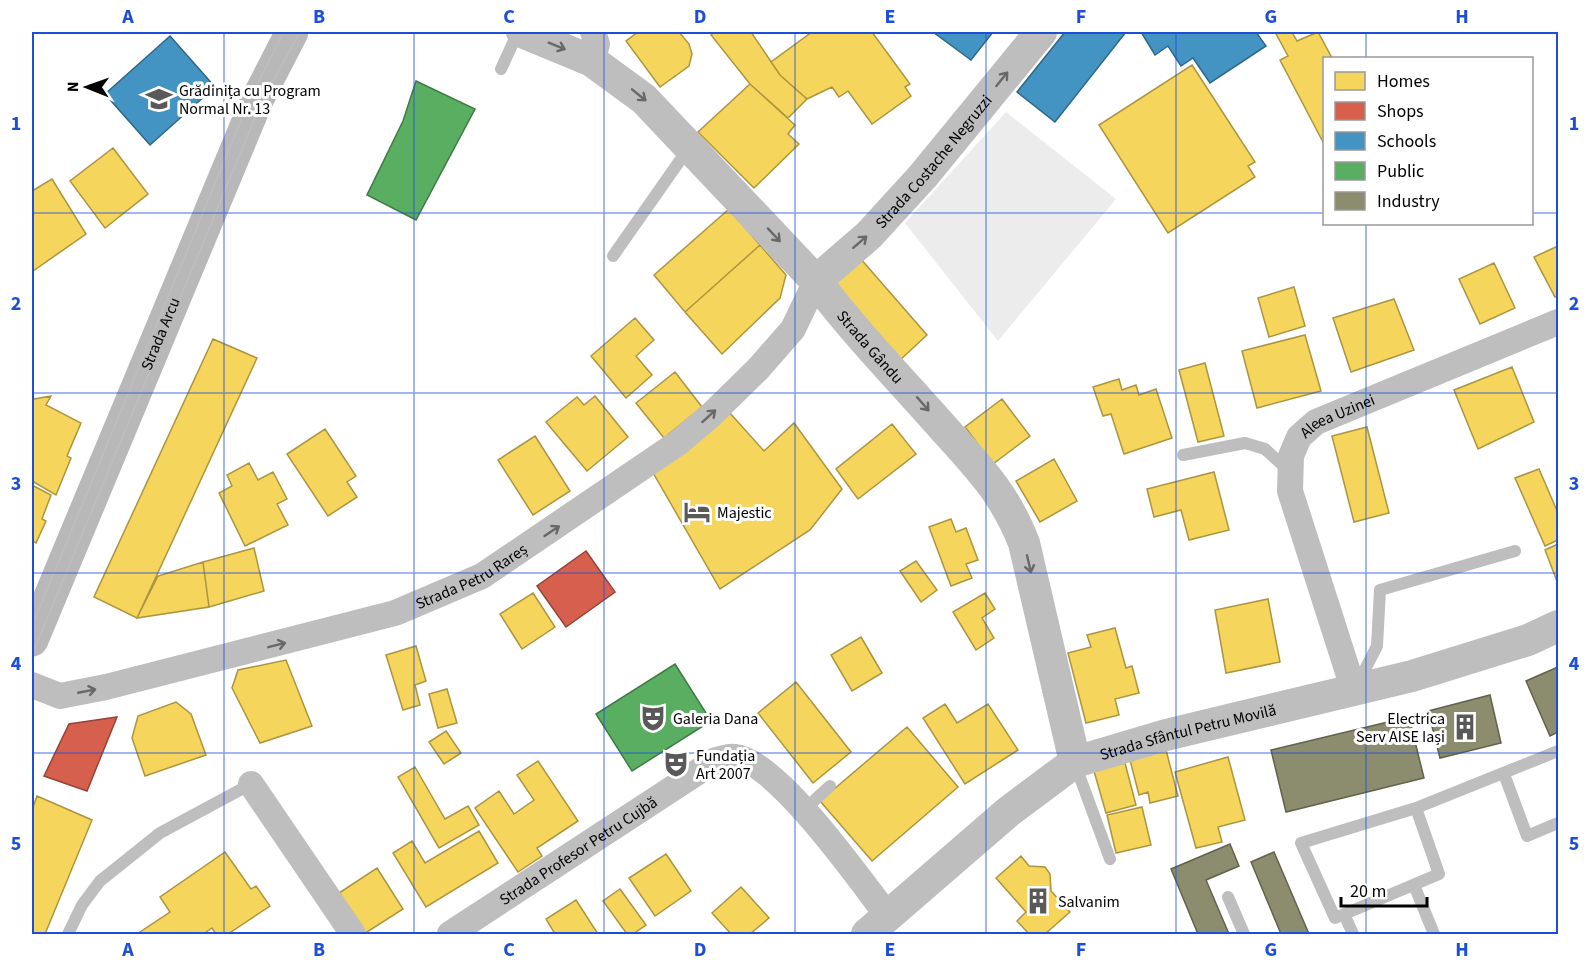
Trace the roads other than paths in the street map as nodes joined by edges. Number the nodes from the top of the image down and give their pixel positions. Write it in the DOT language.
graph roads {
  1 [pos="520,32"];
  2 [pos="1041,32"];
  3 [pos="291,33"];
  4 [pos="592,42"];
  5 [pos="501,69"];
  6 [pos="689,147"];
  7 [pos="613,256"];
  8 [pos="816,280"];
  9 [pos="1558,322"];
  10 [pos="1183,455"];
  11 [pos="1289,471"];
  12 [pos="1515,551"];
  13 [pos="1558,626"];
  14 [pos="32,640"];
  15 [pos="32,685"];
  16 [pos="1354,691"];
  17 [pos="1558,751"];
  18 [pos="1075,762"];
  19 [pos="1504,774"];
  20 [pos="251,784"];
  21 [pos="830,786"];
  22 [pos="806,808"];
  23 [pos="1416,808"];
  24 [pos="1558,823"];
  25 [pos="1110,859"];
  26 [pos="1414,885"];
  27 [pos="1228,897"];
  28 [pos="1344,914"];
  29 [pos="877,925"];
  30 [pos="68,934"];
  31 [pos="353,934"];
  32 [pos="450,934"];
  33 [pos="1244,934"];
  34 [pos="1353,934"];
  35 [pos="1434,934"];
  1 -- 4 [label="street, Strada Gându, one-way"];
  1 -- 5 [label="lane"];
  8 -- 2 [label="street, Strada Costache Negruzzi, one-way"];
  3 -- 14 [label="main road, Strada Arcu"];
  4 -- 6 [label="street, Strada Gându, one-way"];
  6 -- 7 [label="lane"];
  6 -- 8 [label="street, Strada Gându, one-way"];
  15 -- 8 [label="street, Strada Petru Rareș, one-way"];
  8 -- 18 [label="street, Strada Gându, one-way"];
  9 -- 11 [label="street, Aleea Uzinei"];
  10 -- 11 [label="lane"];
  11 -- 16 [label="street, Aleea Uzinei"];
  12 -- 16 [label="lane"];
  13 -- 16 [label="street, Strada Sfântul Petru Movilă"];
  16 -- 18 [label="street, Strada Sfântul Petru Movilă"];
  17 -- 19 [label="lane"];
  18 -- 25 [label="lane"];
  18 -- 29 [label="street, Strada Sfântul Petru Movilă"];
  19 -- 23 [label="lane"];
  19 -- 24 [label="lane"];
  20 -- 30 [label="lane"];
  20 -- 31 [label="street"];
  21 -- 22 [label="lane"];
  22 -- 29 [label="street, Strada Profesor Petru Cujbă"];
  22 -- 32 [label="street, Strada Profesor Petru Cujbă"];
  23 -- 26 [label="lane"];
  23 -- 28 [label="lane"];
  26 -- 28 [label="lane"];
  26 -- 35 [label="lane"];
  27 -- 33 [label="lane"];
  28 -- 34 [label="lane"];
}
